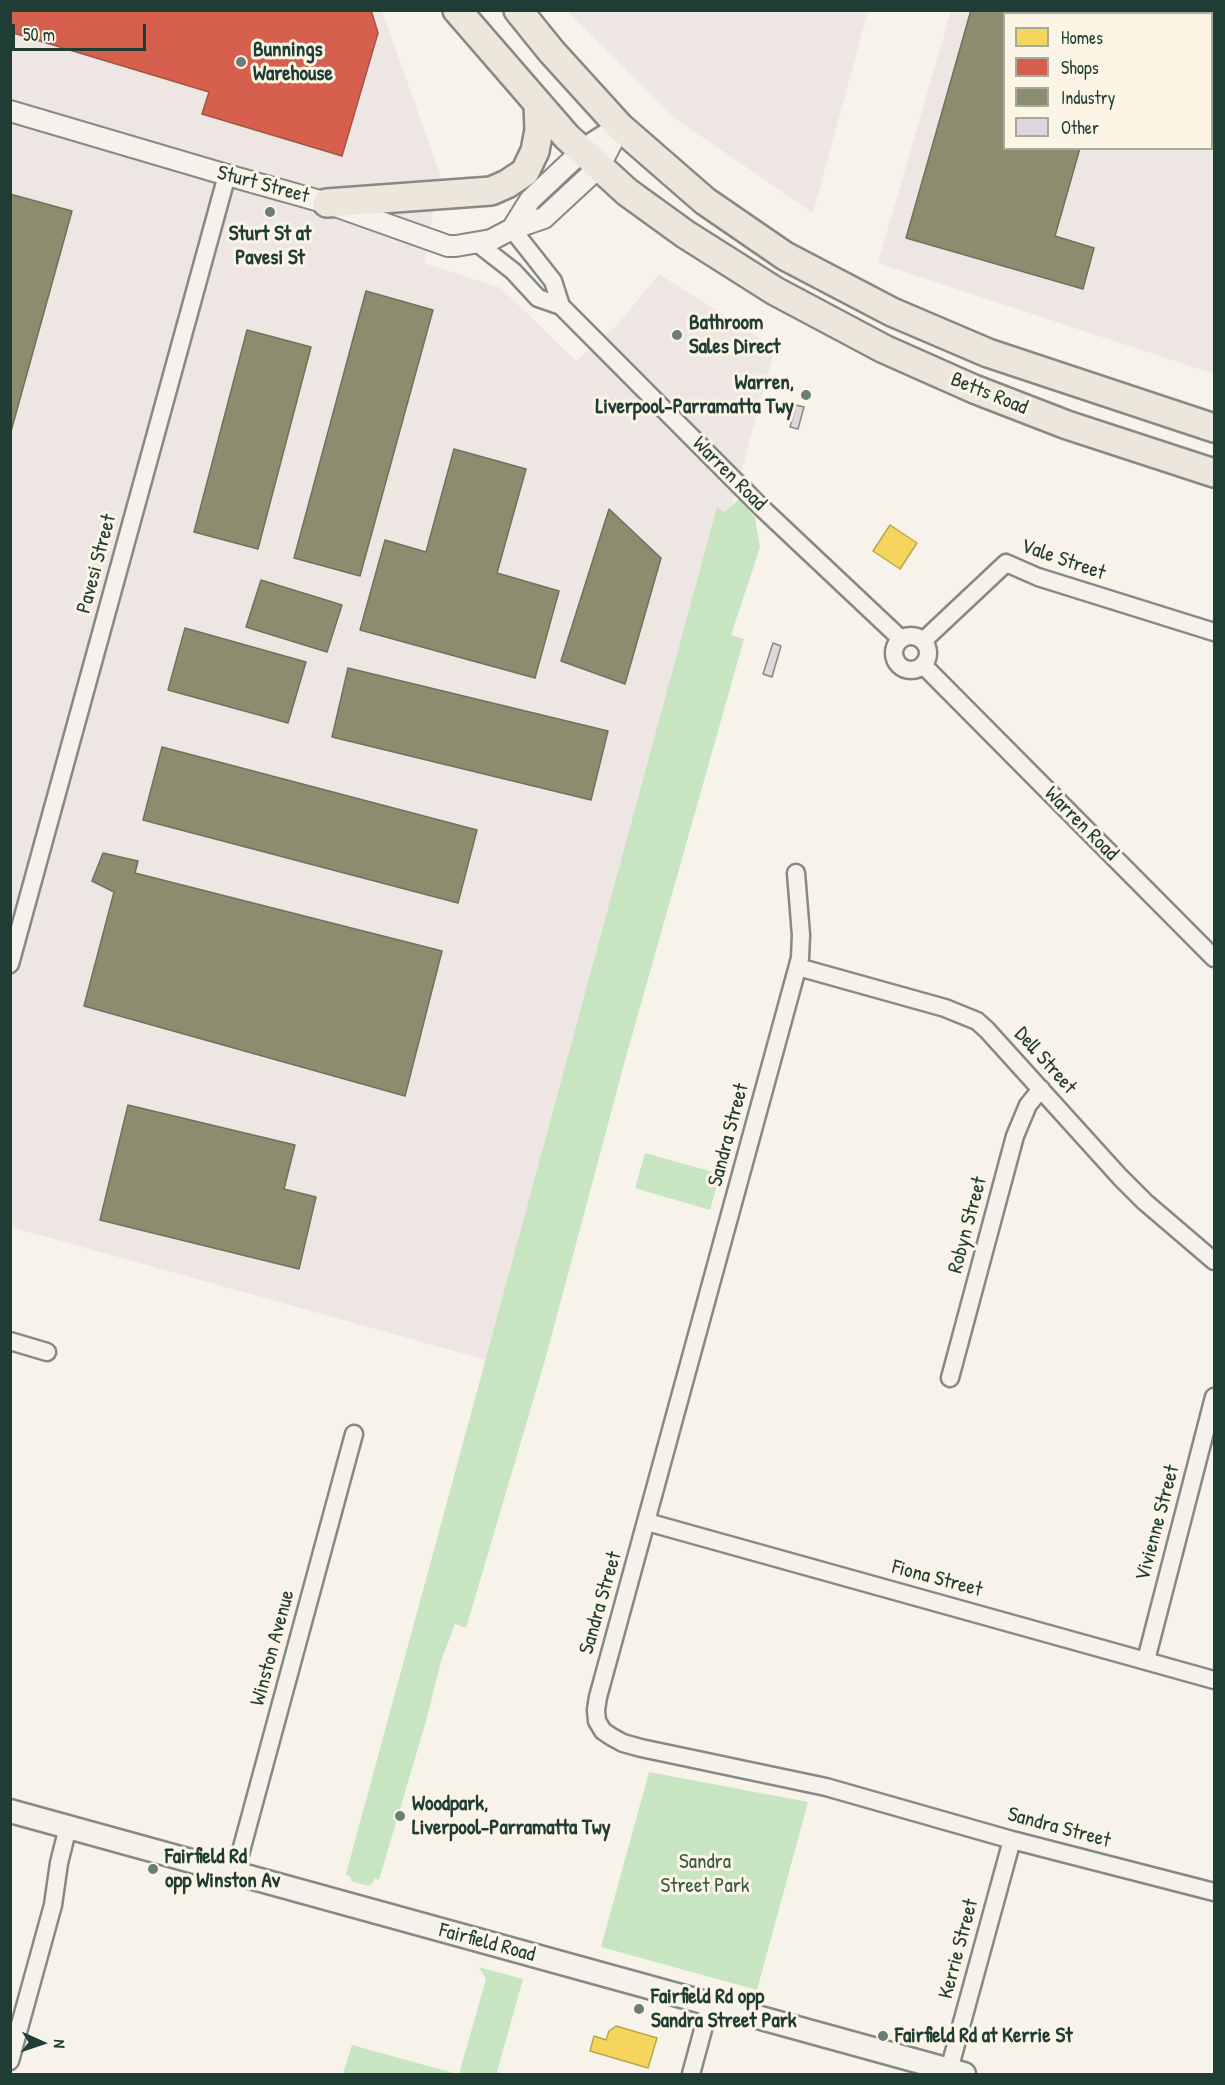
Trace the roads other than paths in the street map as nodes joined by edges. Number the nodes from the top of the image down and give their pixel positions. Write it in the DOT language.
graph roads {
  1 [pos="456,10"];
  2 [pos="518,10"];
  3 [pos="538,105"];
  4 [pos="10,111"];
  5 [pos="620,127"];
  6 [pos="591,159"];
  7 [pos="227,176"];
  8 [pos="327,203"];
  9 [pos="512,229"];
  10 [pos="477,243"];
  11 [pos="561,306"];
  12 [pos="1215,428"];
  13 [pos="1215,473"];
  14 [pos="1215,632"];
  15 [pos="901,639"];
  16 [pos="923,641"];
  17 [pos="923,665"];
  18 [pos="796,873"];
  19 [pos="1215,958"];
  20 [pos="10,964"];
  21 [pos="798,967"];
  22 [pos="1041,1089"];
  23 [pos="1215,1261"];
  24 [pos="10,1341"];
  25 [pos="47,1352"];
  26 [pos="950,1378"];
  27 [pos="1215,1397"];
  28 [pos="354,1434"];
  29 [pos="647,1522"];
  30 [pos="1146,1660"];
  31 [pos="1215,1680"];
  32 [pos="10,1811"];
  33 [pos="68,1827"];
  34 [pos="1012,1840"];
  35 [pos="235,1873"];
  36 [pos="1215,1892"];
  37 [pos="710,2004"];
  38 [pos="10,2061"];
  39 [pos="956,2072"];
  40 [pos="691,2074"];
  1 -- 3 [label="highway"];
  2 -- 5 [label="highway"];
  3 -- 6 [label="highway"];
  3 -- 8 [label="highway"];
  4 -- 7 [label="street, Sturt Street"];
  5 -- 6 [label="main road, Sturt Street"];
  5 -- 12 [label="highway, Betts Road"];
  6 -- 9 [label="street, Sturt Street"];
  6 -- 13 [label="highway, Betts Road"];
  7 -- 8 [label="street, Sturt Street"];
  7 -- 20 [label="street, Pavesi Street"];
  8 -- 10 [label="street, Sturt Street"];
  9 -- 10 [label="street, Sturt Street"];
  9 -- 11 [label="street, Warren Road"];
  10 -- 11 [label="street, Warren Road"];
  11 -- 15 [label="street, Warren Road"];
  14 -- 16 [label="street, Vale Street"];
  15 -- 16 [label="street"];
  15 -- 17 [label="street"];
  16 -- 17 [label="street"];
  17 -- 19 [label="street, Warren Road"];
  18 -- 21 [label="street, Sandra Street"];
  21 -- 22 [label="street, Dell Street"];
  21 -- 29 [label="street, Sandra Street"];
  22 -- 23 [label="street, Dell Street"];
  22 -- 26 [label="street, Robyn Street"];
  24 -- 25 [label="street"];
  27 -- 30 [label="street, Vivienne Street"];
  28 -- 35 [label="street, Winston Avenue"];
  29 -- 30 [label="street, Fiona Street"];
  29 -- 34 [label="street, Sandra Street"];
  30 -- 31 [label="street, Fiona Street"];
  32 -- 33 [label="main road, Fairfield Road"];
  33 -- 35 [label="main road, Fairfield Road"];
  33 -- 38 [label="street"];
  34 -- 36 [label="street, Sandra Street"];
  34 -- 39 [label="street, Kerrie Street"];
  35 -- 37 [label="main road, Fairfield Road"];
  37 -- 39 [label="main road, Fairfield Road"];
  37 -- 40 [label="street"];
}
